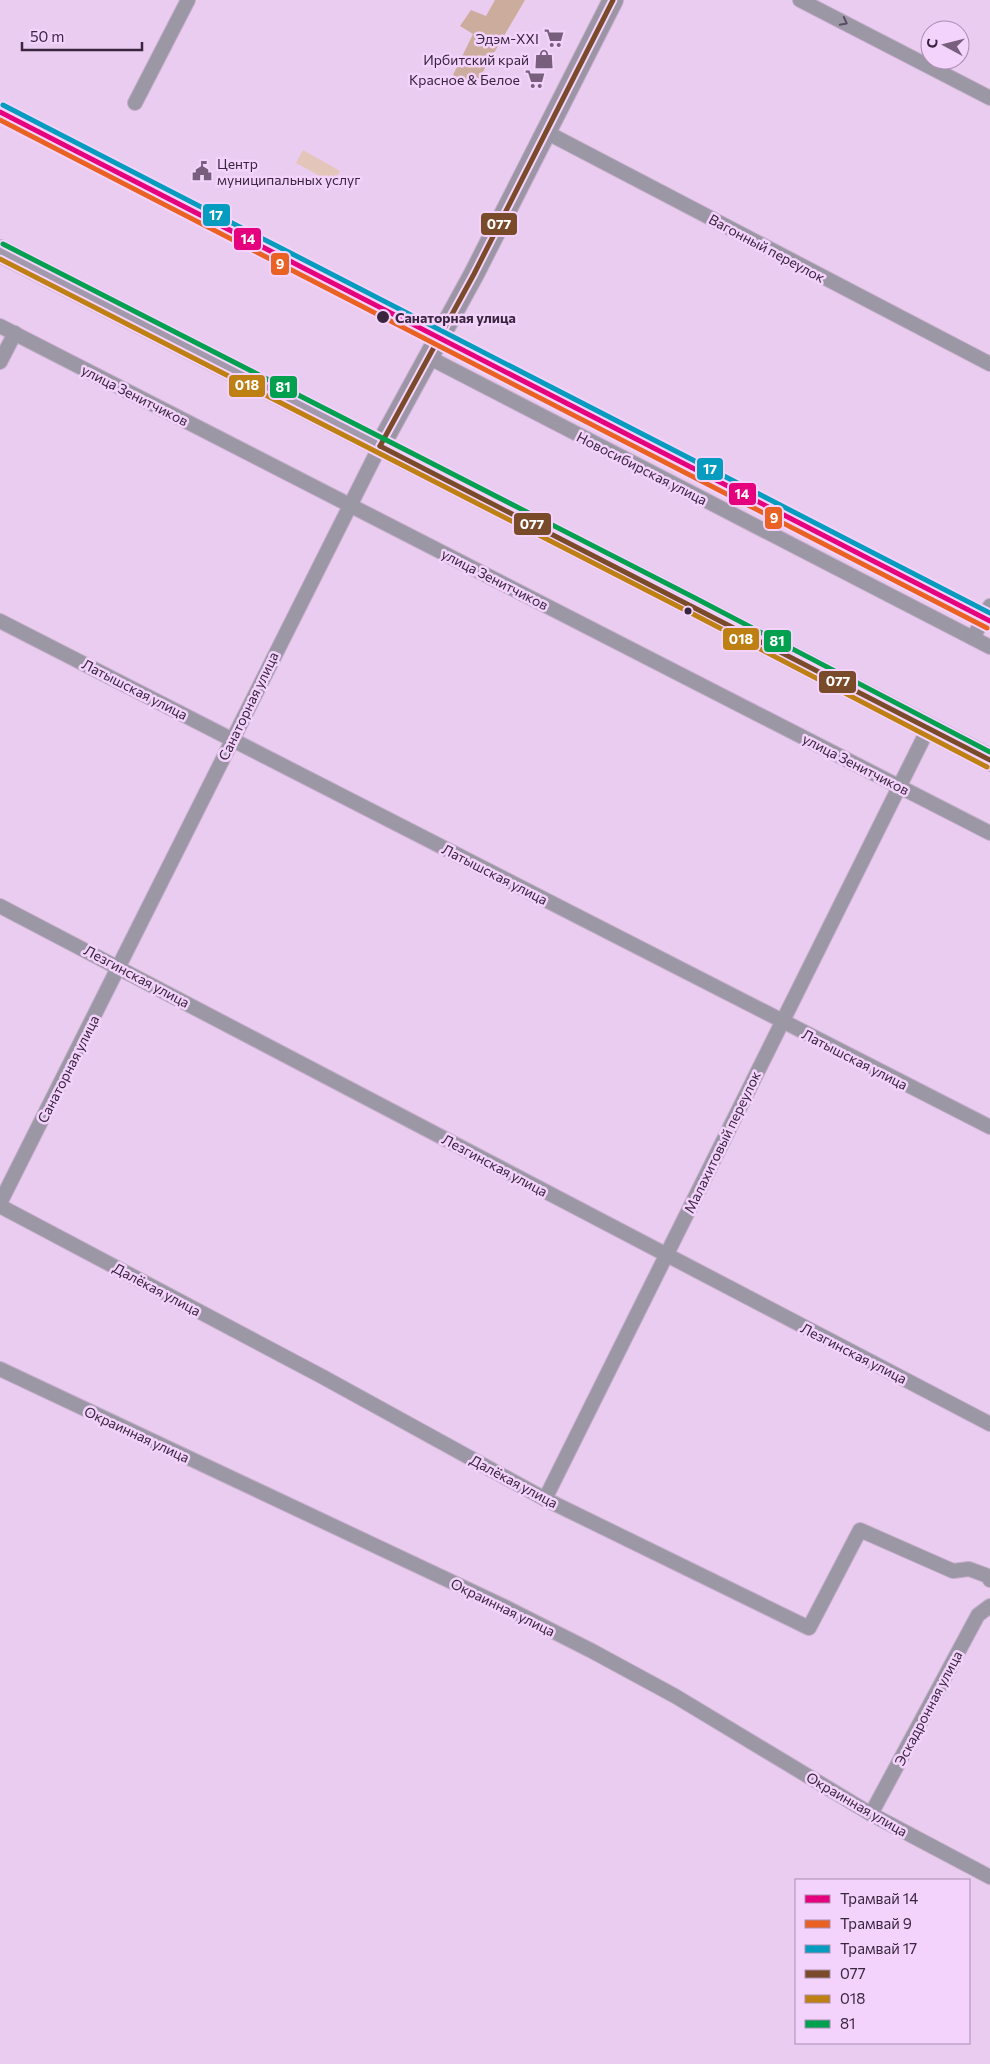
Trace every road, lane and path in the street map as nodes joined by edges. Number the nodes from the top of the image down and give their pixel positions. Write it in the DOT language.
graph roads {
  1 [pos="188,0"];
  2 [pos="613,0"];
  3 [pos="800,0"];
  4 [pos="990,98"];
  5 [pos="135,103"];
  6 [pos="544,131"];
  7 [pos="0,251"];
  8 [pos="0,326"];
  9 [pos="15,333"];
  10 [pos="428,357"];
  11 [pos="0,362"];
  12 [pos="990,364"];
  13 [pos="380,446"];
  14 [pos="349,504"];
  15 [pos="990,606"];
  16 [pos="0,621"];
  17 [pos="973,638"];
  18 [pos="990,647"];
  19 [pos="928,729"];
  20 [pos="232,739"];
  21 [pos="990,760"];
  22 [pos="899,786"];
  23 [pos="990,833"];
  24 [pos="0,906"];
  25 [pos="120,967"];
  26 [pos="782,1022"];
  27 [pos="990,1128"];
  28 [pos="0,1204"];
  29 [pos="666,1255"];
  30 [pos="0,1369"];
  31 [pos="990,1424"];
  32 [pos="545,1499"];
  33 [pos="990,1580"];
  34 [pos="990,1606"];
  35 [pos="872,1814"];
  36 [pos="990,1877"];
  1 -- 5 [label="street"];
  2 -- 6 [label="street, Санаторная улица"];
  3 -- 4 [label="street, one-way"];
  6 -- 10 [label="street, Санаторная улица"];
  6 -- 12 [label="street, Вагонный переулок"];
  7 -- 13 [label="main road"];
  8 -- 9 [label="street, улица Зенитчиков"];
  9 -- 11 [label="street"];
  9 -- 14 [label="street, улица Зенитчиков"];
  10 -- 13 [label="street, Санаторная улица"];
  10 -- 17 [label="street, Новосибирская улица"];
  13 -- 14 [label="street, Санаторная улица"];
  13 -- 19 [label="main road"];
  14 -- 20 [label="street, Санаторная улица"];
  14 -- 22 [label="street, улица Зенитчиков"];
  15 -- 17 [label="street"];
  16 -- 20 [label="street, Латышская улица"];
  17 -- 18 [label="street, Новосибирская улица"];
  19 -- 21 [label="main road"];
  19 -- 22 [label="street, Малахитовый переулок"];
  20 -- 25 [label="street, Санаторная улица"];
  20 -- 26 [label="street, Латышская улица"];
  22 -- 23 [label="street, улица Зенитчиков"];
  22 -- 26 [label="street, Малахитовый переулок"];
  24 -- 25 [label="street, Лезгинская улица"];
  25 -- 28 [label="street, Санаторная улица"];
  25 -- 29 [label="street, Лезгинская улица"];
  26 -- 27 [label="street, Латышская улица"];
  26 -- 29 [label="street, Малахитовый переулок"];
  28 -- 32 [label="street, Далёкая улица"];
  29 -- 31 [label="street, Лезгинская улица"];
  29 -- 32 [label="street, Малахитовый переулок"];
  30 -- 35 [label="street, Окраинная улица"];
  32 -- 33 [label="street, Далёкая улица"];
  34 -- 35 [label="street, Эскадронная улица"];
  35 -- 36 [label="street, Окраинная улица"];
}
